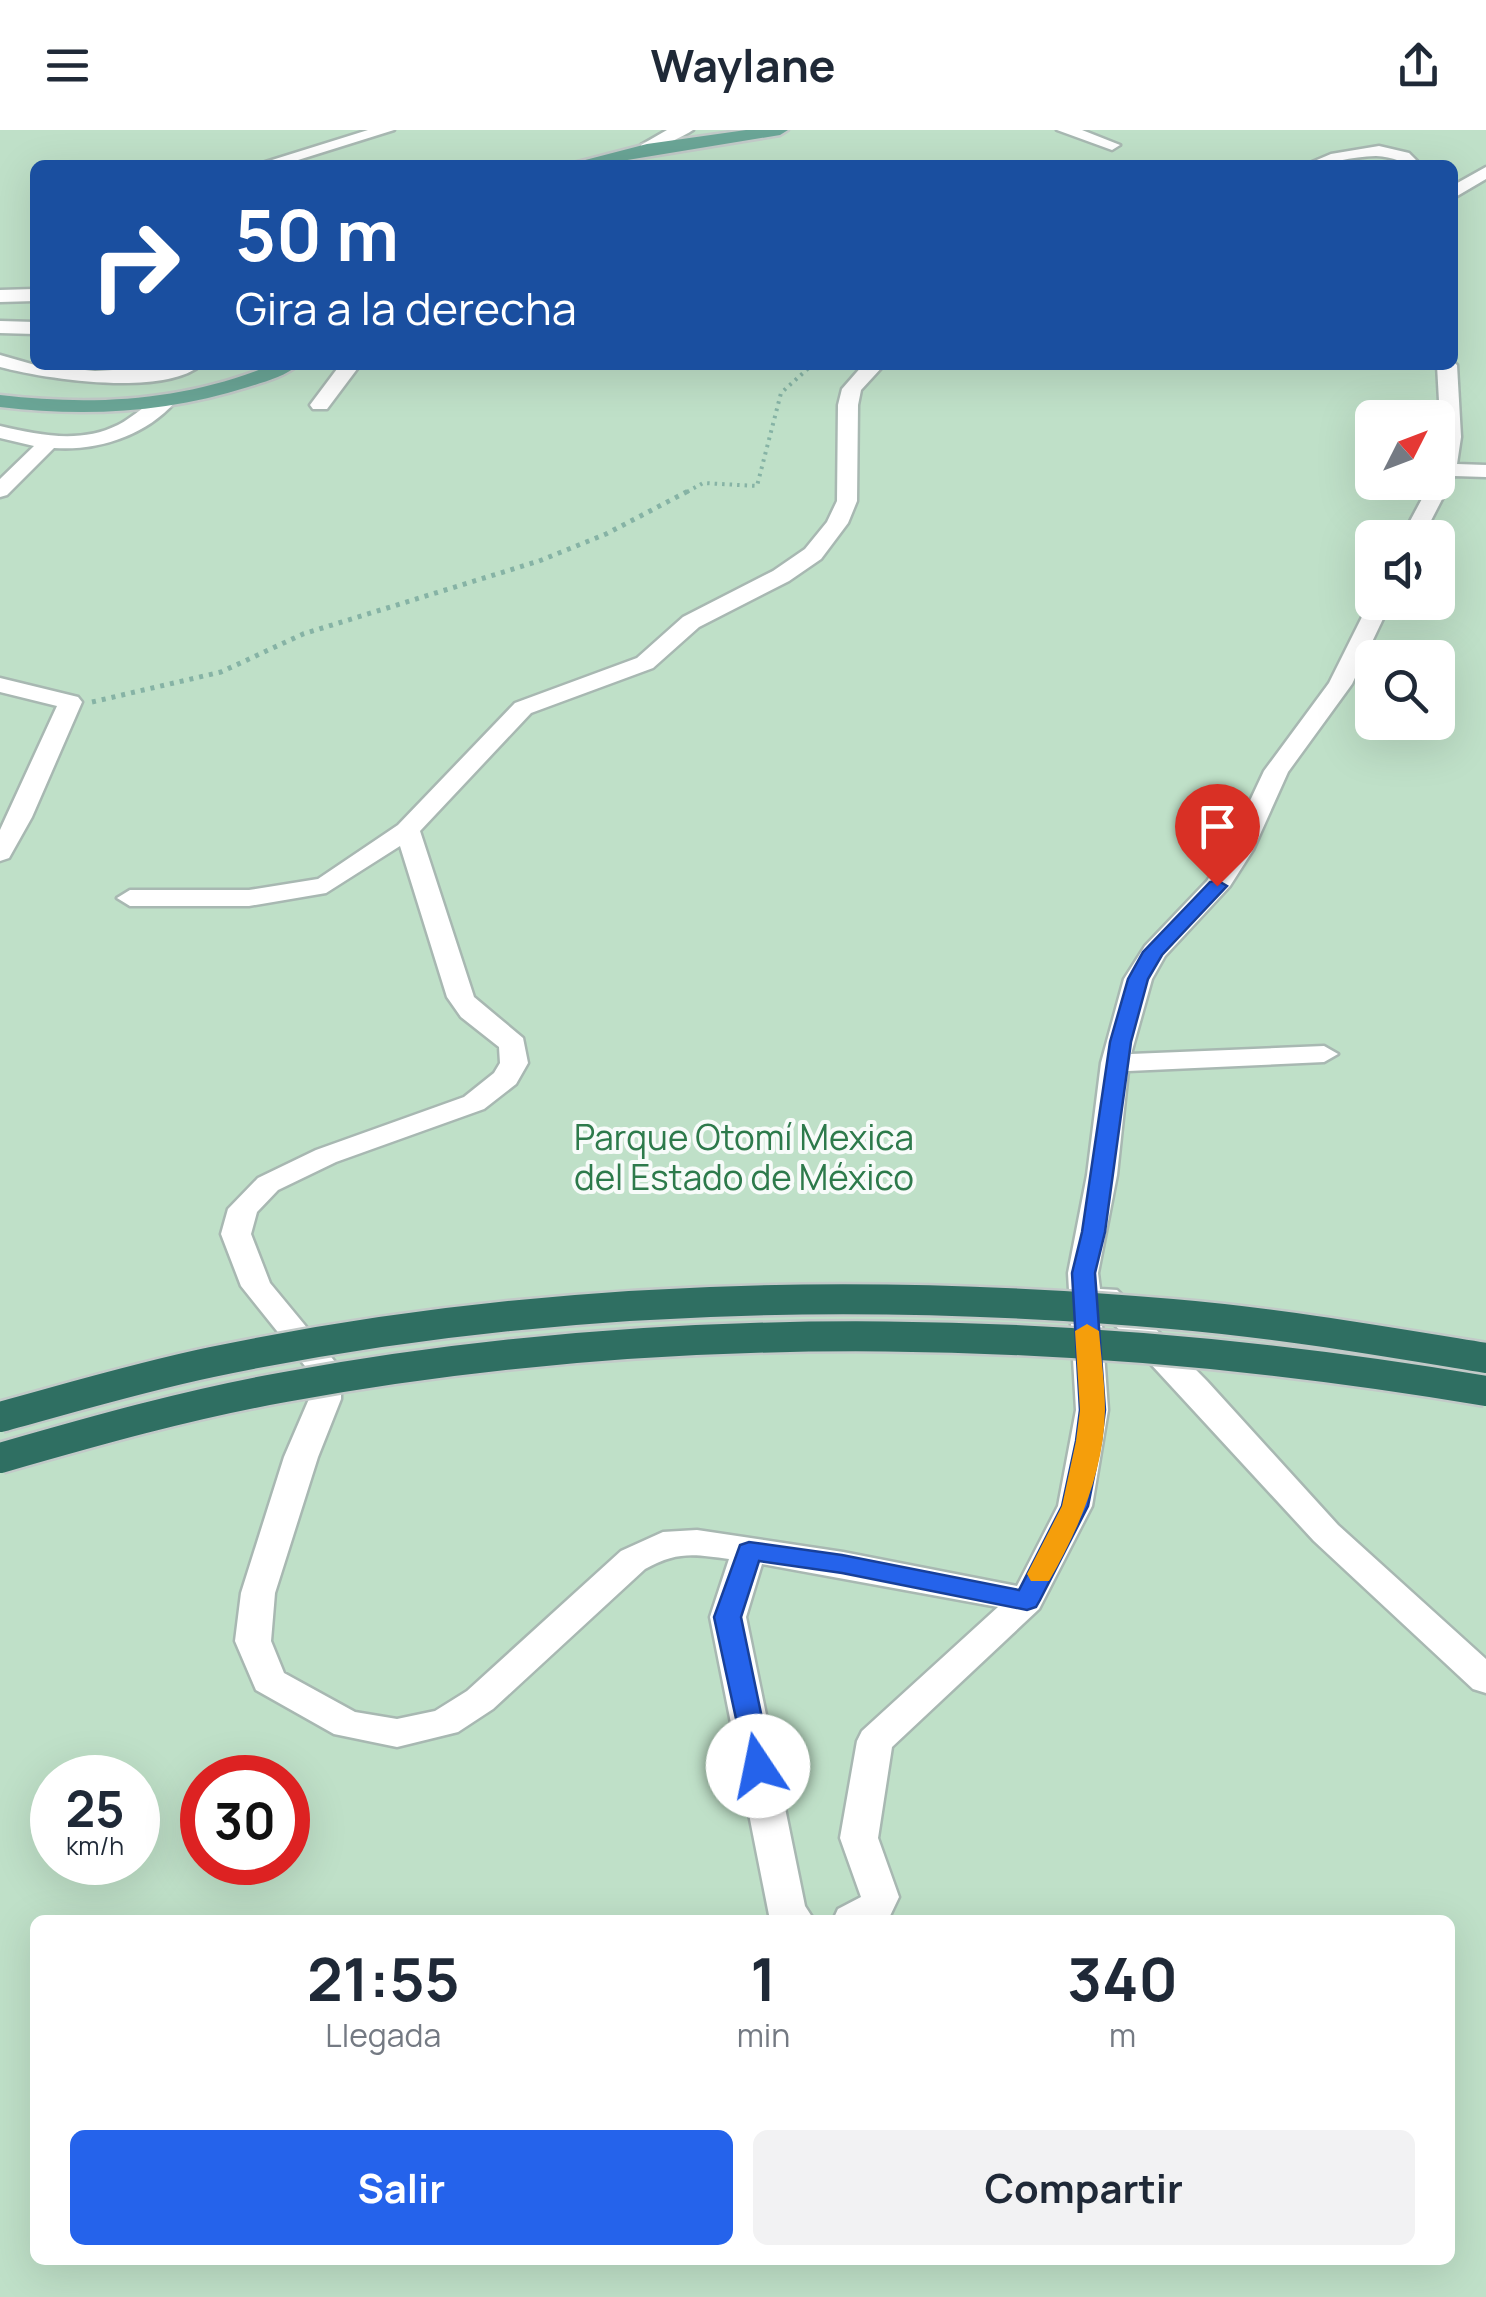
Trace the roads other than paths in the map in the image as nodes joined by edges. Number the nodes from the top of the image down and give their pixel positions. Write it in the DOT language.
graph roads {
  1 [pos="386,130"];
  2 [pos="685,130"];
  3 [pos="780,130"];
  4 [pos="1065,130"];
  5 [pos="1112,145"];
  6 [pos="647,149"];
  7 [pos="281,160"];
  8 [pos="597,160"];
  9 [pos="1330,160"];
  10 [pos="1409,160"];
  11 [pos="1485,176"];
  12 [pos="1458,191"];
  13 [pos="30,295"];
  14 [pos="0,296"];
  15 [pos="0,327"];
  16 [pos="30,328"];
  17 [pos="0,352"];
  18 [pos="30,355"];
  19 [pos="0,361"];
  20 [pos="30,366"];
  21 [pos="50,370"];
  22 [pos="168,370"];
  23 [pos="276,370"];
  24 [pos="346,370"];
  25 [pos="869,370"];
  26 [pos="1446,370"];
  27 [pos="1449,400"];
  28 [pos="0,402"];
  29 [pos="165,402"];
  30 [pos="320,405"];
  31 [pos="0,432"];
  32 [pos="47,444"];
  33 [pos="1455,470"];
  34 [pos="1486,471"];
  35 [pos="0,492"];
  36 [pos="1371,620"];
  37 [pos="0,686"];
  38 [pos="407,830"];
  39 [pos="0,853"];
  40 [pos="130,898"];
  41 [pos="1324,1054"];
  42 [pos="1115,1063"];
  43 [pos="1083,1273"];
  44 [pos="1486,1358"];
  45 [pos="1486,1391"];
  46 [pos="0,1417"];
  47 [pos="0,1458"];
  48 [pos="749,1551"];
  49 [pos="1027,1600"];
  50 [pos="1486,1680"];
  51 [pos="787,1915"];
  52 [pos="863,1915"];
  1 -- 7 [label="street"];
  2 -- 6 [label="street"];
  3 -- 6 [label="main road"];
  4 -- 5 [label="street"];
  6 -- 8 [label="main road"];
  9 -- 10 [label="street"];
  11 -- 12 [label="street"];
  13 -- 14 [label="street"];
  15 -- 16 [label="street"];
  17 -- 18 [label="street"];
  19 -- 20 [label="street"];
  21 -- 22 [label="street"];
  23 -- 29 [label="main road"];
  24 -- 30 [label="street"];
  25 -- 38 [label="street"];
  26 -- 27 [label="street"];
  28 -- 29 [label="main road"];
  29 -- 32 [label="street"];
  31 -- 32 [label="street"];
  32 -- 35 [label="street"];
  33 -- 34 [label="street"];
  36 -- 42 [label="street"];
  37 -- 39 [label="street"];
  38 -- 40 [label="street"];
  38 -- 48 [label="street"];
  41 -- 42 [label="street"];
  42 -- 43 [label="street"];
  43 -- 49 [label="street"];
  43 -- 50 [label="street"];
  44 -- 46 [label="highway, bridge"];
  45 -- 47 [label="highway, bridge"];
  48 -- 49 [label="street"];
  48 -- 51 [label="street"];
  49 -- 52 [label="street"];
}
